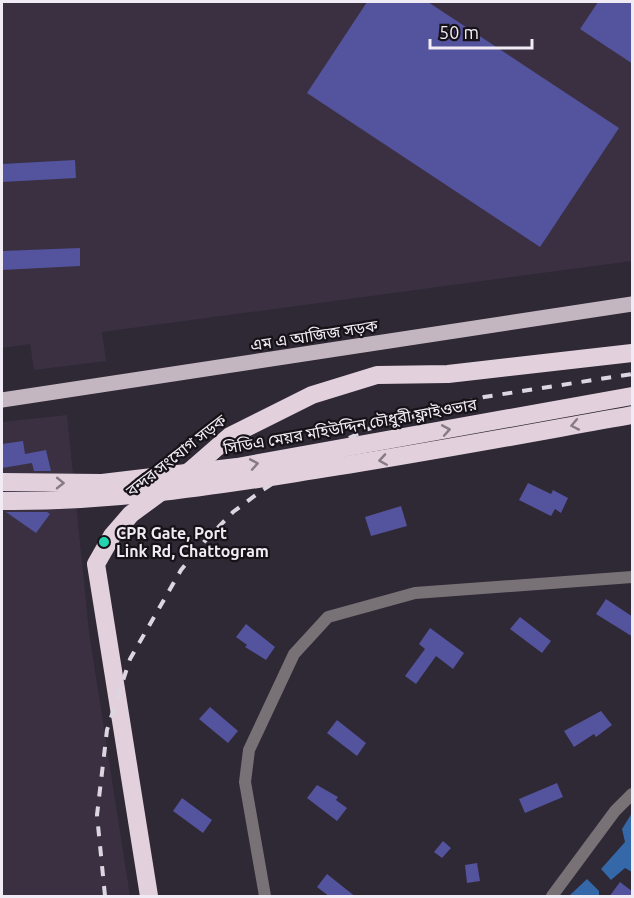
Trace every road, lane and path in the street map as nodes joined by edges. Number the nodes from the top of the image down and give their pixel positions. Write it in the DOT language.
graph roads {
  1 [pos="633,304"];
  2 [pos="633,353"];
  3 [pos="633,396"];
  4 [pos="2,400"];
  5 [pos="633,414"];
  6 [pos="2,482"];
  7 [pos="2,501"];
  8 [pos="633,577"];
  9 [pos="633,794"];
  10 [pos="150,897"];
  11 [pos="265,897"];
  12 [pos="552,897"];
  1 -- 4 [label="main road, এম এ আজিজ সড়ক"];
  2 -- 10 [label="highway, বন্দর সংযোগ সড়ক"];
  6 -- 3 [label="highway, সিডিএ মেয়র মহিউদ্দিন চৌধুরী ফ্লাইওভার, one-way, bridge"];
  5 -- 7 [label="highway, one-way, bridge"];
  8 -- 11 [label="street"];
  9 -- 12 [label="street"];
}
